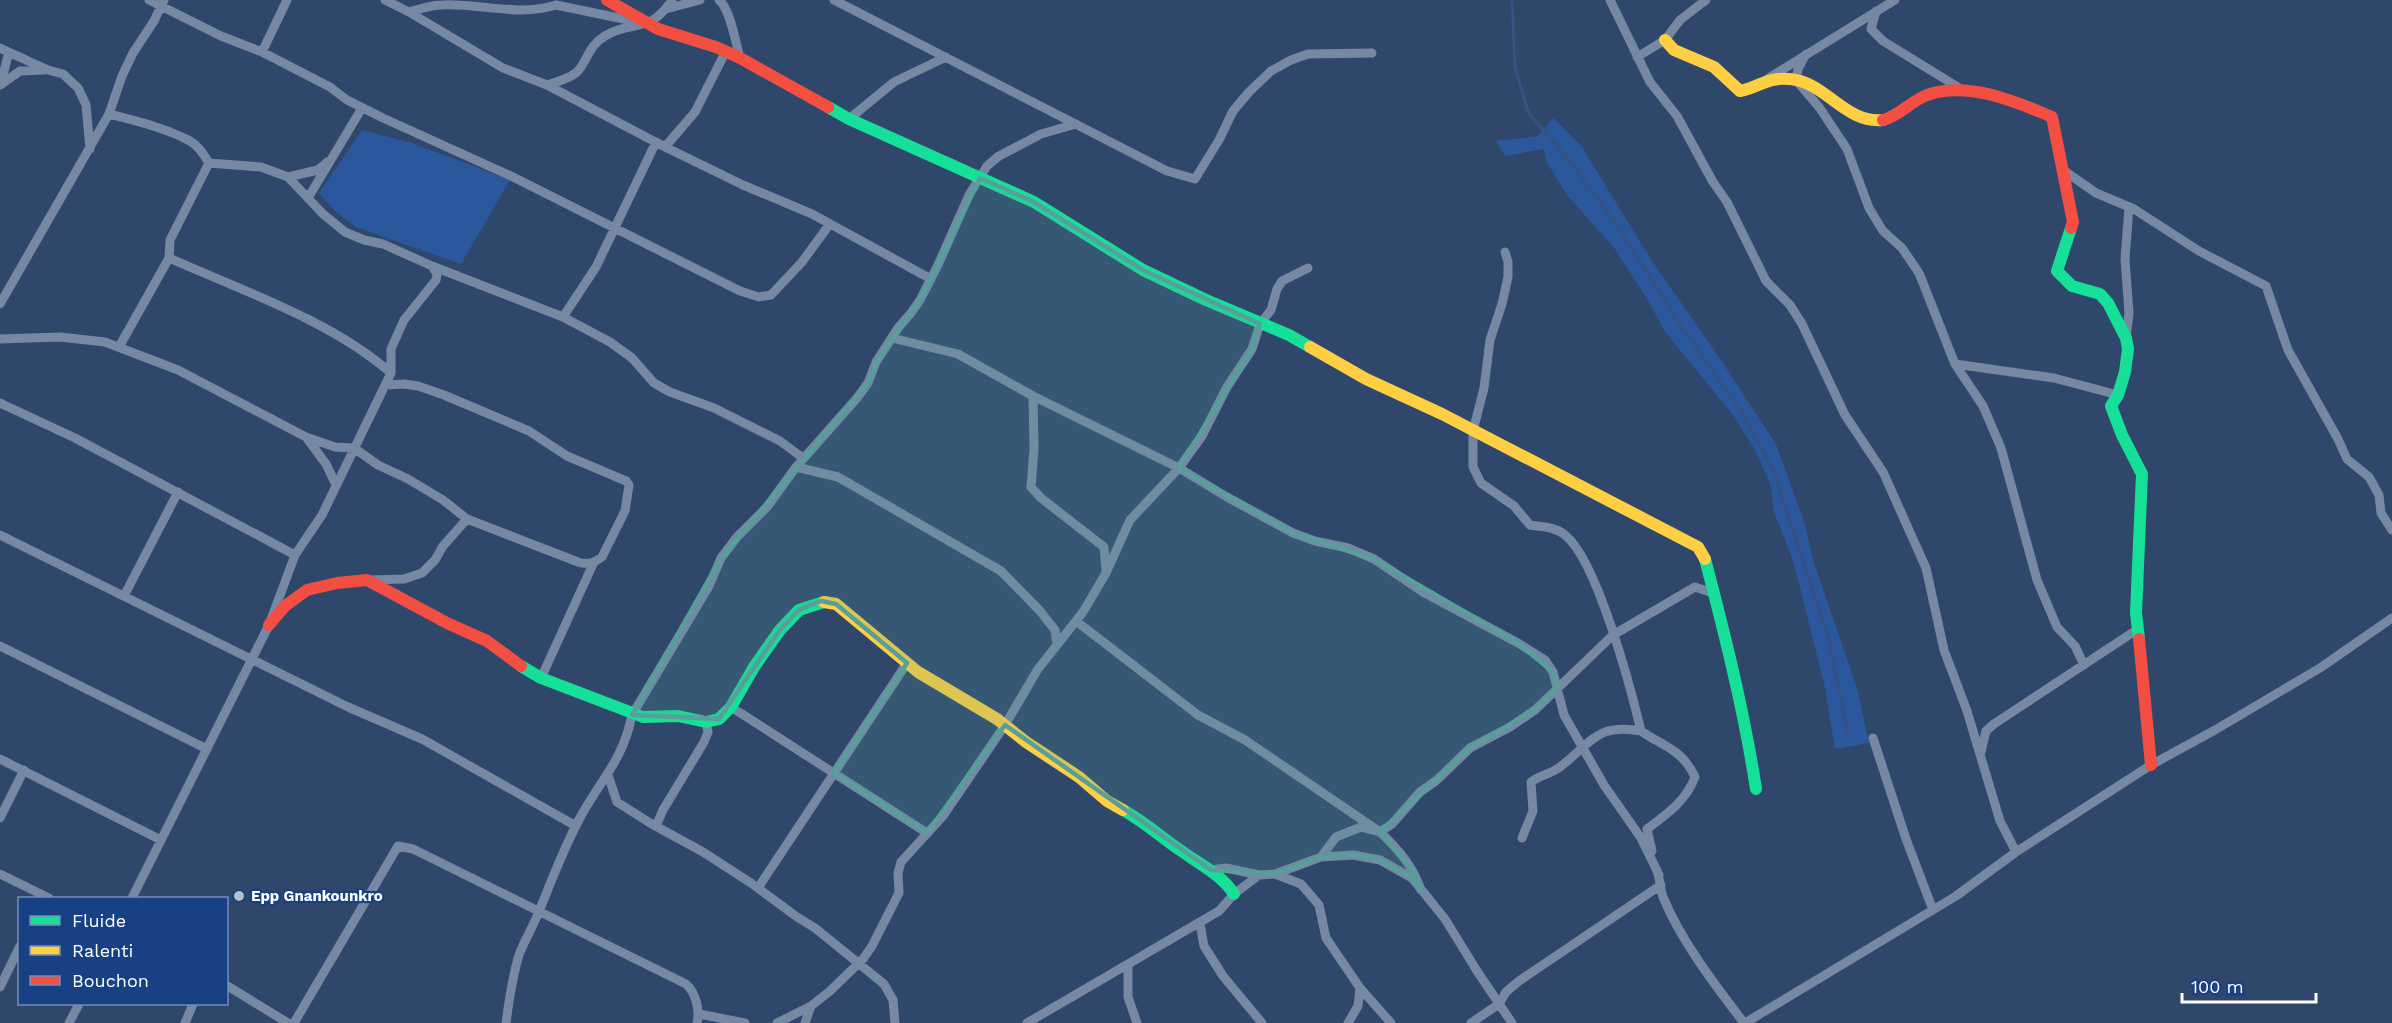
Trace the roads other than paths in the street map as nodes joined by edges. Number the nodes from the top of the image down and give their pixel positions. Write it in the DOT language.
graph roads {
  1 [pos="149,0"];
  2 [pos="287,0"];
  3 [pos="385,0"];
  4 [pos="567,0"];
  5 [pos="607,0"];
  6 [pos="672,0"];
  7 [pos="700,0"];
  8 [pos="719,0"];
  9 [pos="834,0"];
  10 [pos="1610,0"];
  11 [pos="1694,0"];
  12 [pos="1706,0"];
  13 [pos="1895,0"];
  14 [pos="441,2"];
  15 [pos="163,3"];
  16 [pos="556,5"];
  17 [pos="666,9"];
  18 [pos="1692,11"];
  19 [pos="1876,11"];
  20 [pos="409,12"];
  21 [pos="648,24"];
  22 [pos="1665,40"];
  23 [pos="4,50"];
  24 [pos="726,51"];
  25 [pos="262,52"];
  26 [pos="1372,53"];
  27 [pos="1806,54"];
  28 [pos="946,57"];
  29 [pos="1637,57"];
  30 [pos="740,58"];
  31 [pos="48,70"];
  32 [pos="1796,80"];
  33 [pos="1761,82"];
  34 [pos="1,83"];
  35 [pos="547,85"];
  36 [pos="1961,90"];
  37 [pos="362,108"];
  38 [pos="109,114"];
  39 [pos="849,119"];
  40 [pos="1076,124"];
  41 [pos="661,145"];
  42 [pos="90,149"];
  43 [pos="334,156"];
  44 [pos="209,163"];
  45 [pos="2062,170"];
  46 [pos="288,177"];
  47 [pos="980,178"];
  48 [pos="308,198"];
  49 [pos="2129,207"];
  50 [pos="829,225"];
  51 [pos="616,228"];
  52 [pos="1505,252"];
  53 [pos="169,258"];
  54 [pos="432,266"];
  55 [pos="1308,268"];
  56 [pos="931,279"];
  57 [pos="4,288"];
  58 [pos="0,304"];
  59 [pos="563,317"];
  60 [pos="1260,324"];
  61 [pos="892,338"];
  62 [pos="2126,338"];
  63 [pos="0,339"];
  64 [pos="119,347"];
  65 [pos="1955,364"];
  66 [pos="390,374"];
  67 [pos="385,385"];
  68 [pos="2118,395"];
  69 [pos="1033,396"];
  70 [pos="0,403"];
  71 [pos="1473,431"];
  72 [pos="306,437"];
  73 [pos="354,448"];
  74 [pos="803,458"];
  75 [pos="796,466"];
  76 [pos="1179,468"];
  77 [pos="336,485"];
  78 [pos="178,492"];
  79 [pos="467,519"];
  80 [pos="2392,530"];
  81 [pos="0,535"];
  82 [pos="295,555"];
  83 [pos="594,562"];
  84 [pos="1106,573"];
  85 [pos="367,580"];
  86 [pos="1713,593"];
  87 [pos="124,596"];
  88 [pos="2392,618"];
  89 [pos="1076,621"];
  90 [pos="269,625"];
  91 [pos="2138,629"];
  92 [pos="1613,635"];
  93 [pos="1057,645"];
  94 [pos="0,646"];
  95 [pos="252,659"];
  96 [pos="907,663"];
  97 [pos="2084,665"];
  98 [pos="541,678"];
  99 [pos="1558,687"];
  100 [pos="731,706"];
  101 [pos="633,715"];
  102 [pos="706,722"];
  103 [pos="1005,725"];
  104 [pos="1641,731"];
  105 [pos="1873,738"];
  106 [pos="1583,747"];
  107 [pos="207,749"];
  108 [pos="1980,755"];
  109 [pos="0,759"];
  110 [pos="2151,765"];
  111 [pos="24,770"];
  112 [pos="834,773"];
  113 [pos="608,775"];
  114 [pos="1756,789"];
  115 [pos="0,818"];
  116 [pos="576,826"];
  117 [pos="656,826"];
  118 [pos="1380,832"];
  119 [pos="927,833"];
  120 [pos="1522,838"];
  121 [pos="161,840"];
  122 [pos="2016,852"];
  123 [pos="1321,857"];
  124 [pos="1211,870"];
  125 [pos="0,874"];
  126 [pos="1275,874"];
  127 [pos="1259,875"];
  128 [pos="1660,880"];
  129 [pos="758,888"];
  130 [pos="1420,890"];
  131 [pos="1234,894"];
  132 [pos="43,897"];
  133 [pos="132,897"];
  134 [pos="1933,910"];
  135 [pos="539,912"];
  136 [pos="1200,924"];
  137 [pos="18,950"];
  138 [pos="859,963"];
  139 [pos="1128,964"];
  140 [pos="0,987"];
  141 [pos="228,987"];
  142 [pos="1360,988"];
  143 [pos="1499,1004"];
  144 [pos="78,1005"];
  145 [pos="193,1005"];
  146 [pos="811,1006"];
  147 [pos="698,1018"];
  148 [pos="69,1023"];
  149 [pos="185,1023"];
  150 [pos="288,1023"];
  151 [pos="294,1023"];
  152 [pos="506,1023"];
  153 [pos="745,1023"];
  154 [pos="777,1023"];
  155 [pos="806,1023"];
  156 [pos="895,1023"];
  157 [pos="1026,1023"];
  158 [pos="1137,1023"];
  159 [pos="1262,1023"];
  160 [pos="1348,1023"];
  161 [pos="1391,1023"];
  162 [pos="1471,1023"];
  163 [pos="1512,1023"];
  164 [pos="1744,1023"];
  1 -- 15 [label="street"];
  2 -- 25 [label="street"];
  3 -- 20 [label="street"];
  4 -- 16 [label="street"];
  5 -- 21 [label="street"];
  6 -- 17 [label="street"];
  7 -- 17 [label="street"];
  8 -- 30 [label="street"];
  9 -- 28 [label="street"];
  10 -- 29 [label="street"];
  11 -- 18 [label="street"];
  12 -- 18 [label="street"];
  13 -- 19 [label="street"];
  14 -- 16 [label="street"];
  14 -- 20 [label="street"];
  15 -- 25 [label="street"];
  15 -- 38 [label="street"];
  16 -- 21 [label="street"];
  17 -- 21 [label="street"];
  18 -- 22 [label="street"];
  19 -- 27 [label="street"];
  19 -- 36 [label="street"];
  20 -- 35 [label="street"];
  21 -- 24 [label="street"];
  21 -- 35 [label="street"];
  22 -- 29 [label="street"];
  22 -- 33 [label="street"];
  23 -- 31 [label="street"];
  23 -- 34 [label="street"];
  24 -- 30 [label="street"];
  24 -- 41 [label="street"];
  25 -- 37 [label="street"];
  26 -- 40 [label="street"];
  27 -- 32 [label="street"];
  27 -- 33 [label="street"];
  28 -- 39 [label="street"];
  28 -- 40 [label="street"];
  29 -- 108 [label="street"];
  30 -- 39 [label="street"];
  31 -- 34 [label="street"];
  31 -- 42 [label="street"];
  32 -- 33 [label="street"];
  32 -- 36 [label="street"];
  32 -- 65 [label="street"];
  35 -- 41 [label="street"];
  36 -- 45 [label="street"];
  37 -- 43 [label="street"];
  37 -- 51 [label="street"];
  38 -- 42 [label="street"];
  38 -- 44 [label="street"];
  39 -- 47 [label="street"];
  40 -- 47 [label="street"];
  41 -- 50 [label="street"];
  41 -- 51 [label="street"];
  42 -- 57 [label="street"];
  43 -- 46 [label="street"];
  43 -- 48 [label="street"];
  44 -- 46 [label="street"];
  44 -- 53 [label="street"];
  45 -- 49 [label="street"];
  45 -- 62 [label="street"];
  46 -- 48 [label="street"];
  47 -- 56 [label="street"];
  47 -- 60 [label="street"];
  48 -- 54 [label="street"];
  49 -- 62 [label="street"];
  49 -- 80 [label="street"];
  50 -- 51 [label="street"];
  50 -- 56 [label="street"];
  51 -- 59 [label="street"];
  52 -- 71 [label="street"];
  53 -- 64 [label="street"];
  53 -- 66 [label="street"];
  54 -- 59 [label="street"];
  54 -- 66 [label="street"];
  55 -- 60 [label="street"];
  56 -- 61 [label="street"];
  57 -- 58 [label="street"];
  59 -- 74 [label="street"];
  60 -- 71 [label="street"];
  60 -- 76 [label="street"];
  61 -- 69 [label="street"];
  61 -- 74 [label="street"];
  62 -- 68 [label="street"];
  63 -- 64 [label="street"];
  64 -- 72 [label="street"];
  65 -- 68 [label="street"];
  65 -- 97 [label="street"];
  66 -- 67 [label="street"];
  67 -- 73 [label="street"];
  67 -- 83 [label="street"];
  68 -- 91 [label="street"];
  69 -- 76 [label="street"];
  69 -- 84 [label="street"];
  70 -- 78 [label="street"];
  71 -- 86 [label="street"];
  71 -- 92 [label="street"];
  72 -- 73 [label="street"];
  72 -- 77 [label="street"];
  73 -- 77 [label="street"];
  73 -- 79 [label="street"];
  74 -- 75 [label="street"];
  75 -- 93 [label="street"];
  75 -- 101 [label="street"];
  76 -- 84 [label="street"];
  76 -- 99 [label="street"];
  77 -- 82 [label="street"];
  78 -- 82 [label="street"];
  78 -- 87 [label="street"];
  79 -- 83 [label="street"];
  79 -- 85 [label="street"];
  81 -- 87 [label="street"];
  82 -- 90 [label="street"];
  83 -- 98 [label="street"];
  84 -- 89 [label="street"];
  85 -- 90 [label="street"];
  85 -- 98 [label="street"];
  86 -- 92 [label="street"];
  86 -- 114 [label="street"];
  87 -- 95 [label="street"];
  88 -- 110 [label="street"];
  89 -- 93 [label="street"];
  89 -- 118 [label="street"];
  90 -- 95 [label="street"];
  91 -- 97 [label="street"];
  91 -- 110 [label="street"];
  92 -- 99 [label="street"];
  92 -- 104 [label="street"];
  93 -- 103 [label="street"];
  94 -- 107 [label="street"];
  95 -- 107 [label="street"];
  95 -- 116 [label="street"];
  96 -- 100 [label="street"];
  96 -- 103 [label="street"];
  96 -- 112 [label="street"];
  97 -- 108 [label="street"];
  98 -- 101 [label="street"];
  99 -- 106 [label="street"];
  99 -- 118 [label="street"];
  100 -- 102 [label="street"];
  100 -- 112 [label="street"];
  101 -- 102 [label="street"];
  101 -- 113 [label="street"];
  102 -- 117 [label="street"];
  103 -- 119 [label="street"];
  103 -- 124 [label="street"];
  104 -- 106 [label="street"];
  104 -- 128 [label="street"];
  105 -- 134 [label="street"];
  106 -- 120 [label="street"];
  106 -- 128 [label="street"];
  107 -- 121 [label="street"];
  108 -- 122 [label="street"];
  109 -- 111 [label="street"];
  110 -- 122 [label="street"];
  111 -- 115 [label="street"];
  111 -- 121 [label="street"];
  112 -- 119 [label="street"];
  112 -- 129 [label="street"];
  113 -- 116 [label="street"];
  113 -- 117 [label="street"];
  116 -- 135 [label="street"];
  117 -- 129 [label="street"];
  118 -- 123 [label="street"];
  118 -- 130 [label="street"];
  119 -- 138 [label="street"];
  121 -- 133 [label="street"];
  122 -- 134 [label="street"];
  123 -- 126 [label="street"];
  123 -- 130 [label="street"];
  124 -- 127 [label="street"];
  124 -- 131 [label="street"];
  125 -- 132 [label="street"];
  126 -- 127 [label="street"];
  126 -- 142 [label="street"];
  127 -- 131 [label="street"];
  128 -- 143 [label="street"];
  128 -- 164 [label="street"];
  129 -- 138 [label="street"];
  130 -- 143 [label="street"];
  131 -- 136 [label="street"];
  134 -- 164 [label="street"];
  135 -- 147 [label="street"];
  135 -- 151 [label="street"];
  135 -- 152 [label="street"];
  136 -- 139 [label="street"];
  136 -- 159 [label="street"];
  137 -- 140 [label="street"];
  138 -- 146 [label="street"];
  138 -- 156 [label="street"];
  139 -- 157 [label="street"];
  139 -- 158 [label="street"];
  141 -- 150 [label="street"];
  142 -- 160 [label="street"];
  142 -- 161 [label="street"];
  143 -- 162 [label="street"];
  143 -- 163 [label="street"];
  144 -- 148 [label="street"];
  145 -- 149 [label="street"];
  146 -- 154 [label="street"];
  146 -- 155 [label="street"];
  147 -- 153 [label="street"];
}
